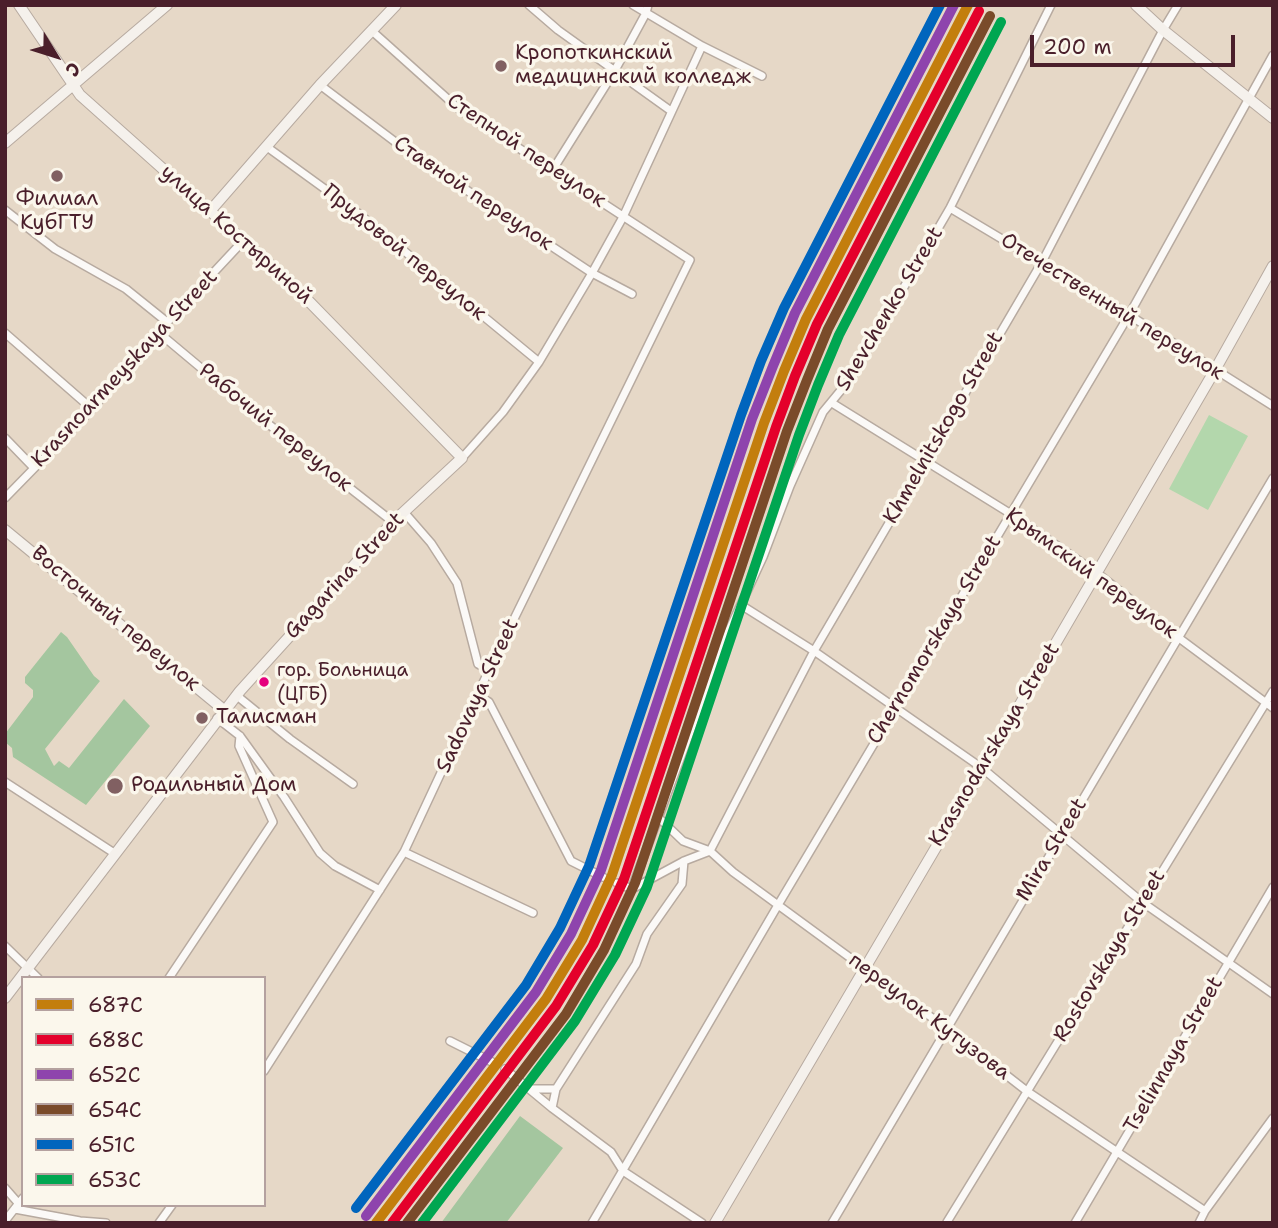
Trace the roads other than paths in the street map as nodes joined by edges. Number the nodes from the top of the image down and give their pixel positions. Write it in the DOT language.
graph roads {
  1 [pos="19,5"];
  2 [pos="167,5"];
  3 [pos="396,5"];
  4 [pos="529,5"];
  5 [pos="634,5"];
  6 [pos="1051,5"];
  7 [pos="1136,5"];
  8 [pos="1178,5"];
  9 [pos="647,9"];
  10 [pos="372,30"];
  11 [pos="1163,30"];
  12 [pos="702,46"];
  13 [pos="1273,55"];
  14 [pos="614,72"];
  15 [pos="762,76"];
  16 [pos="72,86"];
  17 [pos="320,86"];
  18 [pos="1249,99"];
  19 [pos="671,111"];
  20 [pos="1273,118"];
  21 [pos="5,143"];
  22 [pos="267,147"];
  23 [pos="552,171"];
  24 [pos="950,208"];
  25 [pos="5,210"];
  26 [pos="211,210"];
  27 [pos="623,216"];
  28 [pos="244,240"];
  29 [pos="1042,261"];
  30 [pos="1273,266"];
  31 [pos="592,273"];
  32 [pos="632,295"];
  33 [pos="668,308"];
  34 [pos="1129,315"];
  35 [pos="167,322"];
  36 [pos="158,332"];
  37 [pos="5,333"];
  38 [pos="539,362"];
  39 [pos="1214,370"];
  40 [pos="832,403"];
  41 [pos="1273,406"];
  42 [pos="92,408"];
  43 [pos="5,438"];
  44 [pos="462,458"];
  45 [pos="923,461"];
  46 [pos="34,468"];
  47 [pos="1273,478"];
  48 [pos="5,498"];
  49 [pos="404,512"];
  50 [pos="1011,514"];
  51 [pos="393,522"];
  52 [pos="5,530"];
  53 [pos="1097,573"];
  54 [pos="741,605"];
  55 [pos="1179,638"];
  56 [pos="814,651"];
  57 [pos="489,670"];
  58 [pos="1273,691"];
  59 [pos="236,695"];
  60 [pos="478,696"];
  61 [pos="1269,705"];
  62 [pos="896,707"];
  63 [pos="224,710"];
  64 [pos="217,718"];
  65 [pos="240,736"];
  66 [pos="982,768"];
  67 [pos="5,782"];
  68 [pos="353,784"];
  69 [pos="659,818"];
  70 [pos="1062,833"];
  71 [pos="710,851"];
  72 [pos="404,852"];
  73 [pos="114,853"];
  74 [pos="684,861"];
  75 [pos="603,877"];
  76 [pos="617,883"];
  77 [pos="1273,887"];
  78 [pos="632,889"];
  79 [pos="380,890"];
  80 [pos="1142,902"];
  81 [pos="778,905"];
  82 [pos="533,913"];
  83 [pos="5,946"];
  84 [pos="1227,963"];
  85 [pos="29,967"];
  86 [pos="863,969"];
  87 [pos="22,976"];
  88 [pos="36,976"];
  89 [pos="170,976"];
  90 [pos="21,977"];
  91 [pos="1273,994"];
  92 [pos="5,998"];
  93 [pos="946,1028"];
  94 [pos="450,1041"];
  95 [pos="492,1062"];
  96 [pos="266,1067"];
  97 [pos="505,1069"];
  98 [pos="528,1089"];
  99 [pos="556,1089"];
  100 [pos="1028,1092"];
  101 [pos="552,1108"];
  102 [pos="1273,1118"];
  103 [pos="1117,1153"];
  104 [pos="623,1171"];
  105 [pos="5,1188"];
  106 [pos="19,1204"];
  107 [pos="30,1207"];
  108 [pos="171,1207"];
  109 [pos="1205,1211"];
  110 [pos="5,1222"];
  111 [pos="947,1222"];
  112 [pos="106,1223"];
  113 [pos="159,1223"];
  114 [pos="592,1223"];
  115 [pos="702,1223"];
  116 [pos="715,1223"];
  117 [pos="832,1223"];
  118 [pos="1075,1223"];
  119 [pos="1199,1223"];
  1 -- 16 [label="street, улица Костыриной"];
  2 -- 16 [label="street"];
  3 -- 10 [label="street"];
  4 -- 14 [label="street"];
  5 -- 9 [label="street"];
  6 -- 24 [label="street, Shevchenko Street"];
  7 -- 11 [label="street"];
  8 -- 11 [label="street, Khmelnitskogo Street"];
  9 -- 12 [label="street"];
  9 -- 14 [label="street"];
  10 -- 17 [label="street"];
  10 -- 23 [label="street, Степной переулок"];
  11 -- 18 [label="street"];
  11 -- 29 [label="street, Khmelnitskogo Street"];
  12 -- 15 [label="street"];
  12 -- 19 [label="street, Gagarina Street"];
  13 -- 18 [label="street, Chernomorskaya Street"];
  14 -- 19 [label="street"];
  14 -- 23 [label="street"];
  16 -- 21 [label="street"];
  16 -- 26 [label="street, улица Костыриной"];
  17 -- 22 [label="street"];
  17 -- 31 [label="street, Ставной переулок"];
  18 -- 20 [label="street"];
  18 -- 34 [label="street, Chernomorskaya Street"];
  19 -- 27 [label="street, Gagarina Street"];
  22 -- 26 [label="street"];
  22 -- 38 [label="street, Прудовой переулок"];
  23 -- 27 [label="street, Степной переулок"];
  24 -- 29 [label="street, Отечественный переулок"];
  24 -- 40 [label="street, Shevchenko Street"];
  25 -- 35 [label="street"];
  26 -- 28 [label="street, улица Костыриной"];
  27 -- 31 [label="street, Gagarina Street"];
  27 -- 33 [label="street, Степной переулок"];
  28 -- 35 [label="street, Krasnoarmeyskaya Street"];
  28 -- 44 [label="street, улица Костыриной"];
  29 -- 34 [label="street, Отечественный переулок"];
  29 -- 45 [label="street, Khmelnitskogo Street"];
  30 -- 39 [label="street, Krasnodarskaya Street"];
  31 -- 32 [label="street, Ставной переулок"];
  31 -- 38 [label="street, Gagarina Street"];
  33 -- 57 [label="street, Sadovaya Street"];
  34 -- 39 [label="street, Отечественный переулок"];
  34 -- 50 [label="street, Chernomorskaya Street"];
  35 -- 36 [label="street, Krasnoarmeyskaya Street"];
  36 -- 42 [label="street, Krasnoarmeyskaya Street"];
  36 -- 51 [label="street, Рабочий переулок"];
  37 -- 42 [label="street"];
  38 -- 44 [label="street, Gagarina Street"];
  39 -- 41 [label="street, Отечественный переулок"];
  39 -- 53 [label="street, Krasnodarskaya Street"];
  40 -- 45 [label="street, Крымский переулок"];
  40 -- 54 [label="street, Shevchenko Street"];
  42 -- 46 [label="street, Krasnoarmeyskaya Street"];
  43 -- 46 [label="street"];
  44 -- 49 [label="street, Gagarina Street"];
  45 -- 50 [label="street, Крымский переулок"];
  45 -- 56 [label="street, Khmelnitskogo Street"];
  46 -- 48 [label="street, Krasnoarmeyskaya Street"];
  47 -- 55 [label="street, Mira Street"];
  49 -- 51 [label="street, Gagarina Street"];
  49 -- 57 [label="street"];
  50 -- 53 [label="street, Крымский переулок"];
  50 -- 62 [label="street, Chernomorskaya Street"];
  51 -- 59 [label="street, Gagarina Street"];
  52 -- 63 [label="street, Восточный переулок"];
  53 -- 55 [label="street, Крымский переулок"];
  53 -- 66 [label="street, Krasnodarskaya Street"];
  54 -- 56 [label="street"];
  54 -- 69 [label="street, Shevchenko Street"];
  55 -- 61 [label="street, Крымский переулок"];
  55 -- 70 [label="street, Mira Street"];
  56 -- 62 [label="street"];
  56 -- 71 [label="street, Khmelnitskogo Street"];
  57 -- 60 [label="street, Sadovaya Street"];
  58 -- 61 [label="street, Rostovskaya Street"];
  59 -- 63 [label="street, Gagarina Street"];
  59 -- 68 [label="street"];
  60 -- 72 [label="street, Sadovaya Street"];
  60 -- 75 [label="street"];
  61 -- 80 [label="street, Rostovskaya Street"];
  62 -- 66 [label="street"];
  62 -- 81 [label="street, Chernomorskaya Street"];
  63 -- 64 [label="street, Gagarina Street"];
  64 -- 65 [label="street"];
  64 -- 73 [label="street, Gagarina Street"];
  65 -- 79 [label="street"];
  65 -- 89 [label="street"];
  66 -- 70 [label="street"];
  66 -- 86 [label="street, Krasnodarskaya Street"];
  67 -- 73 [label="street"];
  69 -- 71 [label="street, переулок Кутузова"];
  69 -- 78 [label="street, Shevchenko Street"];
  70 -- 80 [label="street"];
  70 -- 93 [label="street, Mira Street"];
  71 -- 74 [label="street"];
  71 -- 81 [label="street, переулок Кутузова"];
  72 -- 79 [label="street, Sadovaya Street"];
  72 -- 82 [label="street"];
  73 -- 85 [label="street, Gagarina Street"];
  74 -- 78 [label="street"];
  74 -- 99 [label="street"];
  76 -- 78 [label="street"];
  77 -- 84 [label="street, Tselinnaya Street"];
  79 -- 96 [label="street, Sadovaya Street"];
  80 -- 84 [label="street"];
  80 -- 100 [label="street, Rostovskaya Street"];
  81 -- 86 [label="street, переулок Кутузова"];
  81 -- 104 [label="street, Chernomorskaya Street"];
  83 -- 85 [label="street"];
  84 -- 91 [label="street"];
  84 -- 103 [label="street, Tselinnaya Street"];
  85 -- 87 [label="street, Gagarina Street"];
  85 -- 88 [label="street"];
  86 -- 93 [label="street, переулок Кутузова"];
  86 -- 116 [label="street, Krasnodarskaya Street"];
  90 -- 92 [label="street, Gagarina Street"];
  93 -- 100 [label="street, переулок Кутузова"];
  93 -- 117 [label="street, Mira Street"];
  94 -- 95 [label="street"];
  97 -- 98 [label="street"];
  98 -- 99 [label="street"];
  98 -- 101 [label="street"];
  99 -- 101 [label="street"];
  100 -- 103 [label="street, переулок Кутузова"];
  100 -- 111 [label="street, Rostovskaya Street"];
  101 -- 104 [label="street"];
  102 -- 109 [label="street"];
  103 -- 109 [label="street, переулок Кутузова"];
  103 -- 118 [label="street, Tselinnaya Street"];
  104 -- 114 [label="street, Chernomorskaya Street"];
  104 -- 115 [label="street"];
  105 -- 106 [label="street"];
  106 -- 110 [label="street"];
  107 -- 112 [label="street"];
  108 -- 113 [label="street"];
  109 -- 119 [label="street"];
}
